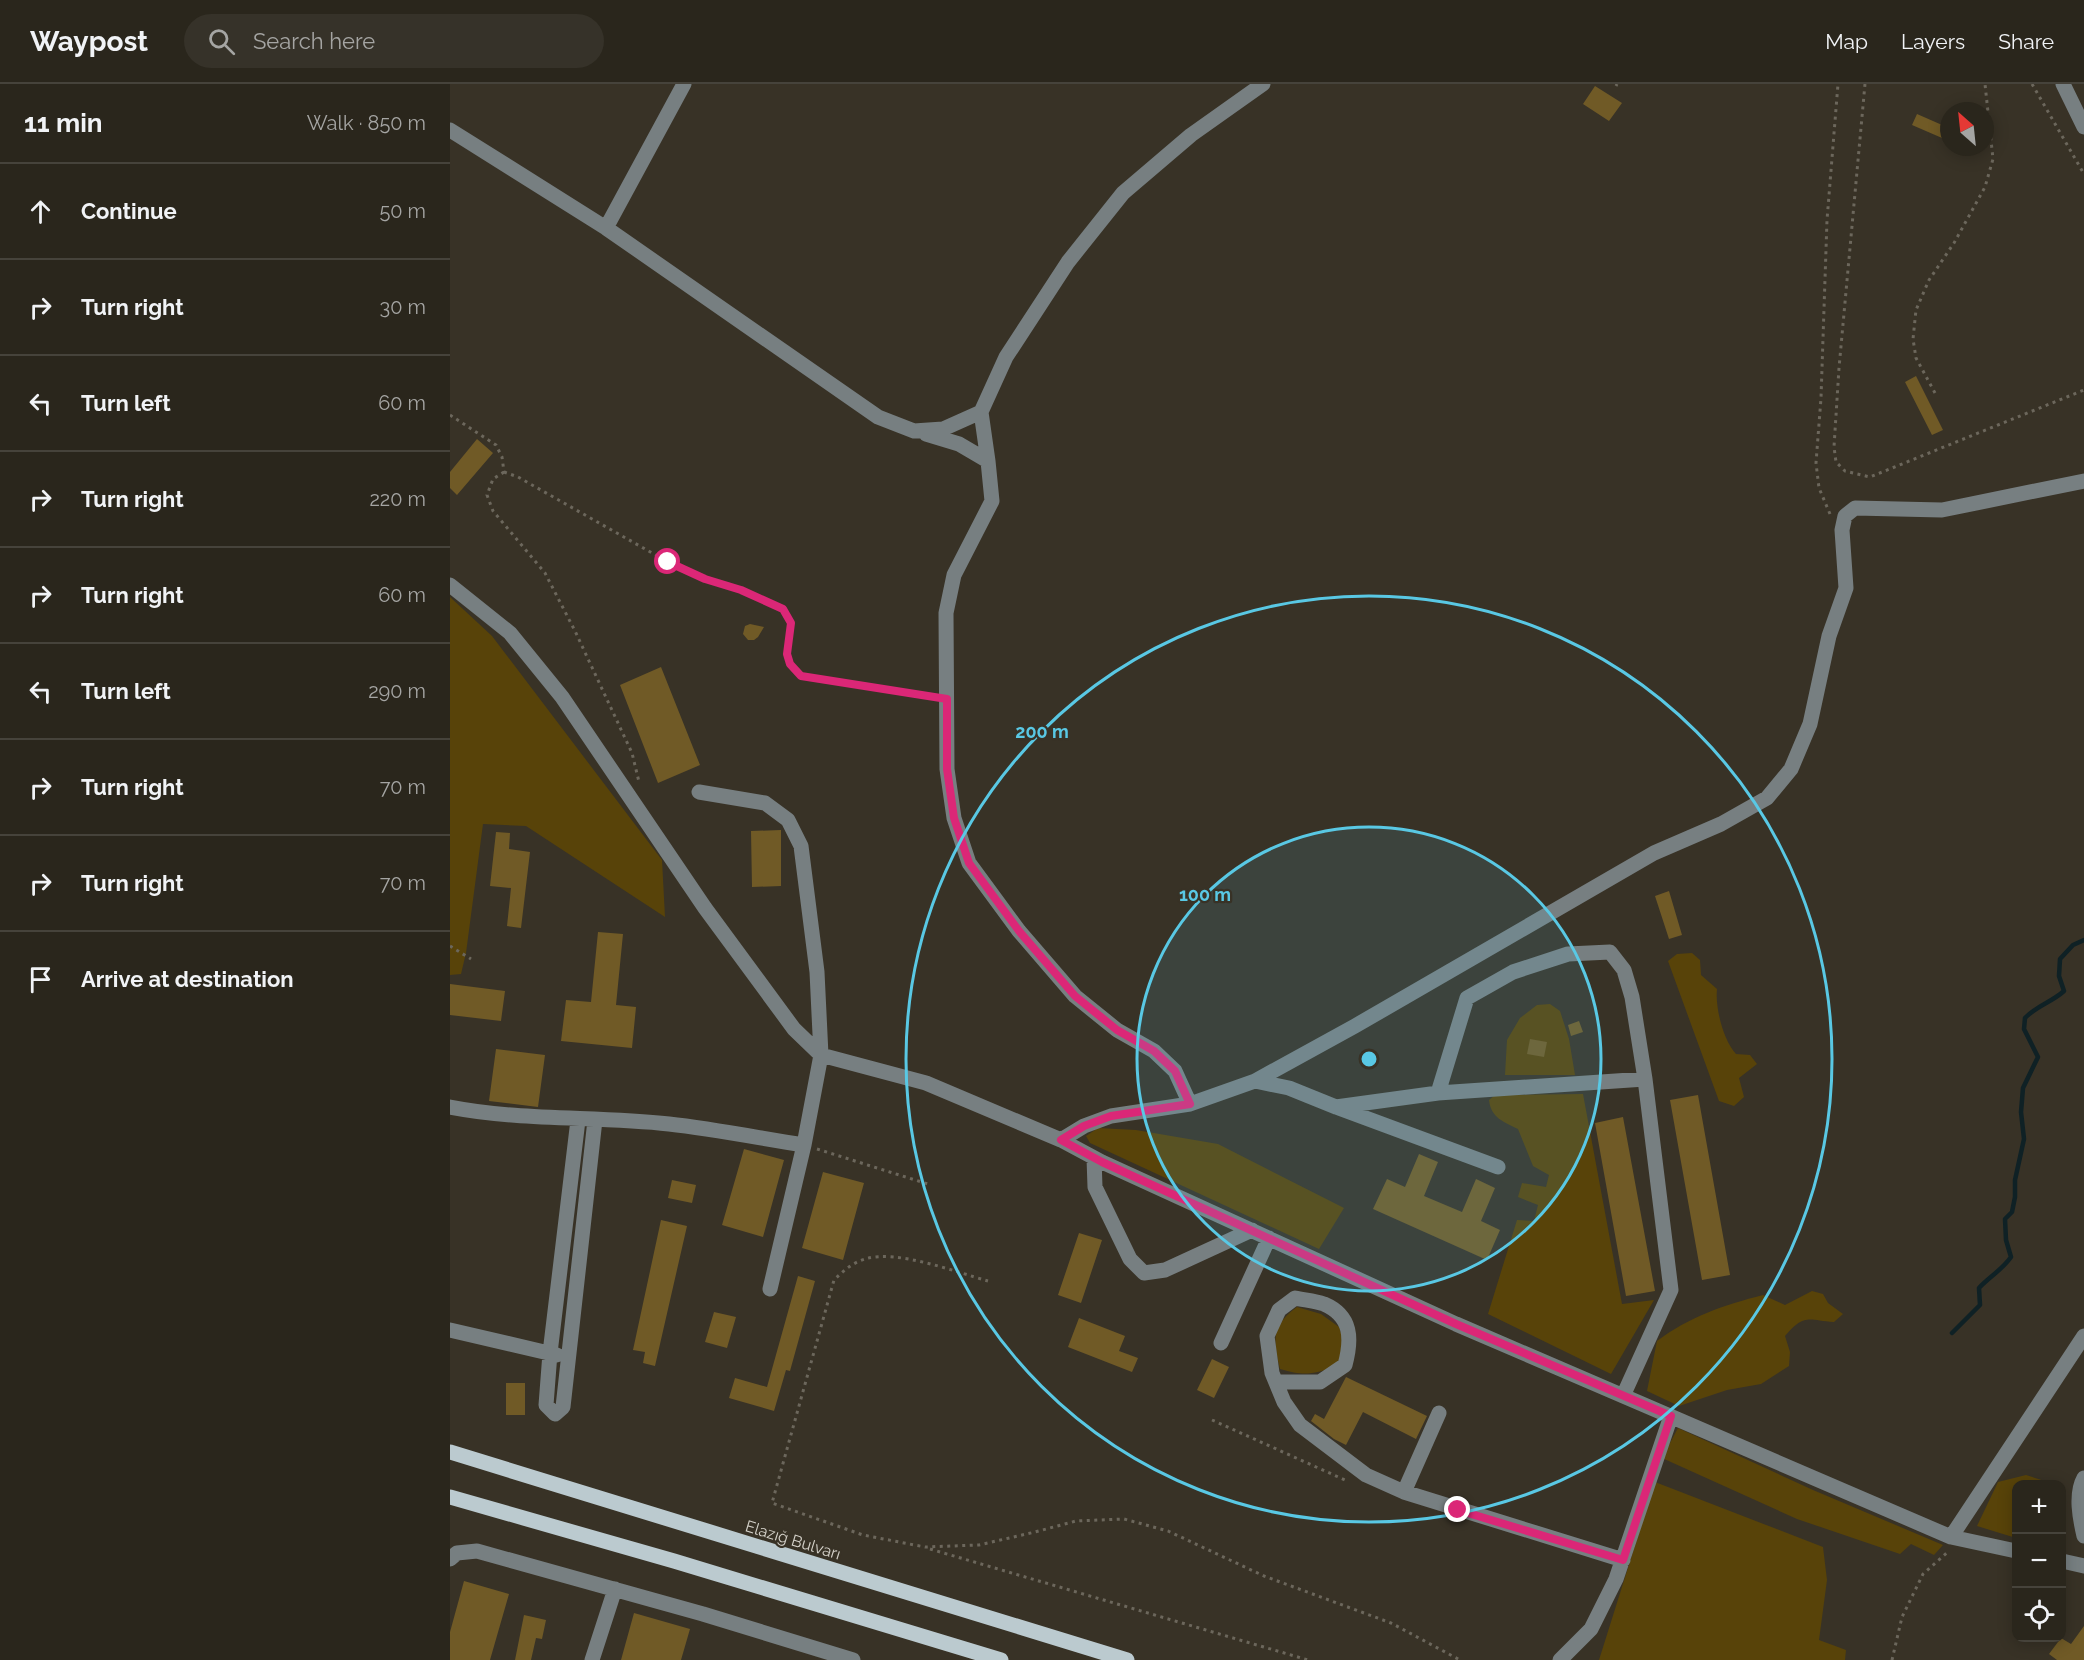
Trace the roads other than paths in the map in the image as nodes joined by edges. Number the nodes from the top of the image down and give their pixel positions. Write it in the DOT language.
graph roads {
  1 [pos="684,84"];
  2 [pos="1263,84"];
  3 [pos="2063,84"];
  4 [pos="2084,127"];
  5 [pos="450,130"];
  6 [pos="606,228"];
  7 [pos="981,412"];
  8 [pos="914,431"];
  9 [pos="988,461"];
  10 [pos="2084,481"];
  11 [pos="450,585"];
  12 [pos="699,792"];
  13 [pos="821,1055"];
  14 [pos="1645,1078"];
  15 [pos="1255,1081"];
  16 [pos="1438,1093"];
  17 [pos="1190,1104"];
  18 [pos="450,1107"];
  19 [pos="1336,1107"];
  20 [pos="578,1119"];
  21 [pos="595,1120"];
  22 [pos="1061,1140"];
  23 [pos="804,1145"];
  24 [pos="1094,1158"];
  25 [pos="1498,1167"];
  26 [pos="1252,1230"];
  27 [pos="1269,1238"];
  28 [pos="770,1289"];
  29 [pos="450,1330"];
  30 [pos="2084,1336"];
  31 [pos="1221,1343"];
  32 [pos="550,1353"];
  33 [pos="569,1358"];
  34 [pos="1276,1382"];
  35 [pos="1623,1396"];
  36 [pos="1439,1413"];
  37 [pos="1671,1416"];
  38 [pos="450,1452"];
  39 [pos="2084,1478"];
  40 [pos="1404,1492"];
  41 [pos="450,1497"];
  42 [pos="2084,1536"];
  43 [pos="1956,1538"];
  44 [pos="2012,1550"];
  45 [pos="450,1559"];
  46 [pos="1623,1560"];
  47 [pos="2066,1562"];
  48 [pos="2084,1566"];
  49 [pos="615,1589"];
  50 [pos="592,1660"];
  51 [pos="854,1660"];
  52 [pos="1001,1660"];
  53 [pos="1126,1660"];
  54 [pos="1560,1660"];
  1 -- 6 [label="lane"];
  2 -- 7 [label="lane"];
  3 -- 4 [label="lane"];
  5 -- 6 [label="lane"];
  6 -- 8 [label="lane"];
  7 -- 8 [label="lane"];
  7 -- 9 [label="lane"];
  8 -- 9 [label="lane"];
  9 -- 17 [label="lane"];
  10 -- 15 [label="lane"];
  11 -- 13 [label="lane"];
  12 -- 13 [label="lane"];
  13 -- 22 [label="lane"];
  13 -- 23 [label="lane"];
  14 -- 16 [label="lane"];
  14 -- 16 [label="lane"];
  14 -- 35 [label="lane"];
  15 -- 17 [label="lane"];
  15 -- 19 [label="lane"];
  16 -- 19 [label="lane"];
  17 -- 22 [label="lane"];
  18 -- 20 [label="lane"];
  19 -- 25 [label="lane"];
  20 -- 21 [label="lane"];
  20 -- 32 [label="lane"];
  21 -- 23 [label="lane"];
  21 -- 33 [label="lane"];
  22 -- 24 [label="lane"];
  23 -- 28 [label="lane"];
  24 -- 26 [label="lane"];
  24 -- 26 [label="lane"];
  26 -- 27 [label="lane"];
  27 -- 31 [label="lane"];
  27 -- 35 [label="lane"];
  29 -- 32 [label="lane"];
  30 -- 43 [label="lane"];
  32 -- 33 [label="lane"];
  32 -- 33 [label="lane"];
  34 -- 34 [label="lane"];
  34 -- 40 [label="lane"];
  35 -- 37 [label="lane"];
  36 -- 40 [label="lane"];
  37 -- 43 [label="lane"];
  37 -- 46 [label="lane"];
  38 -- 53 [label="main road, Elazığ Bulvarı"];
  39 -- 42 [label="lane"];
  40 -- 46 [label="lane"];
  41 -- 52 [label="main road"];
  43 -- 44 [label="lane"];
  45 -- 49 [label="lane"];
  46 -- 54 [label="lane"];
  47 -- 48 [label="lane"];
  49 -- 50 [label="lane"];
  49 -- 51 [label="lane"];
}
